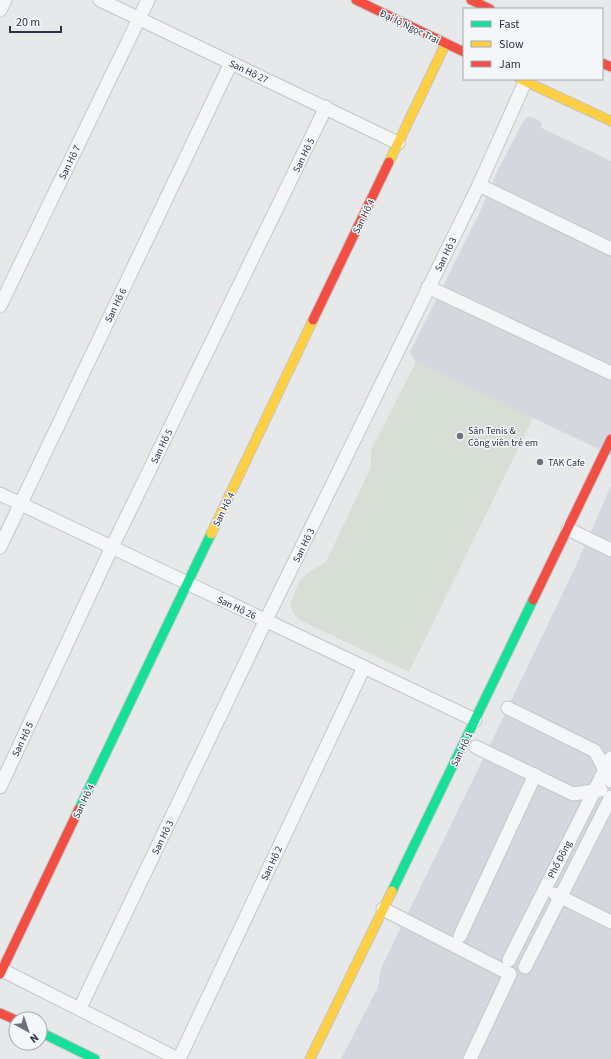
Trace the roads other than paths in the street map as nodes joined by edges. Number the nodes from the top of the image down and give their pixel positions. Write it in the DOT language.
graph roads {
  1 [pos="5,0"];
  2 [pos="100,0"];
  3 [pos="148,0"];
  4 [pos="356,0"];
  5 [pos="471,0"];
  6 [pos="488,8"];
  7 [pos="0,10"];
  8 [pos="139,18"];
  9 [pos="446,43"];
  10 [pos="463,52"];
  11 [pos="231,63"];
  12 [pos="522,80"];
  13 [pos="326,107"];
  14 [pos="611,121"];
  15 [pos="398,143"];
  16 [pos="479,185"];
  17 [pos="611,249"];
  18 [pos="428,287"];
  19 [pos="0,306"];
  20 [pos="611,374"];
  21 [pos="611,439"];
  22 [pos="0,494"];
  23 [pos="20,504"];
  24 [pos="568,529"];
  25 [pos="0,547"];
  26 [pos="112,547"];
  27 [pos="611,550"];
  28 [pos="188,583"];
  29 [pos="266,620"];
  30 [pos="364,667"];
  31 [pos="508,708"];
  32 [pos="474,720"];
  33 [pos="476,747"];
  34 [pos="609,769"];
  35 [pos="534,775"];
  36 [pos="0,787"];
  37 [pos="611,789"];
  38 [pos="594,791"];
  39 [pos="611,797"];
  40 [pos="544,889"];
  41 [pos="561,897"];
  42 [pos="383,909"];
  43 [pos="611,922"];
  44 [pos="460,936"];
  45 [pos="509,960"];
  46 [pos="524,967"];
  47 [pos="1,971"];
  48 [pos="80,1008"];
  49 [pos="48,1036"];
  50 [pos="95,1059"];
  51 [pos="179,1059"];
  52 [pos="310,1059"];
  53 [pos="470,1059"];
  1 -- 7 [label="street"];
  2 -- 8 [label="street, San Hô 27"];
  3 -- 8 [label="street, San Hô 7"];
  4 -- 9 [label="street, Đại lộ Ngọc Trai"];
  5 -- 6 [label="street"];
  8 -- 11 [label="street, San Hô 27"];
  8 -- 19 [label="street, San Hô 7"];
  9 -- 10 [label="street, Đại lộ Ngọc Trai"];
  9 -- 15 [label="street, San Hô 4"];
  11 -- 13 [label="street, San Hô 27"];
  11 -- 23 [label="street, San Hô 6"];
  12 -- 14 [label="street"];
  12 -- 16 [label="street, San Hô 3"];
  13 -- 15 [label="street, San Hô 27"];
  13 -- 26 [label="street, San Hô 5"];
  15 -- 28 [label="street, San Hô 4"];
  16 -- 17 [label="street"];
  16 -- 18 [label="street, San Hô 3"];
  18 -- 20 [label="street"];
  18 -- 29 [label="street, San Hô 3"];
  21 -- 24 [label="street, San Hô 1"];
  22 -- 23 [label="street, San Hô 26"];
  23 -- 25 [label="street, San Hô 6"];
  23 -- 26 [label="street, San Hô 26"];
  24 -- 27 [label="street"];
  24 -- 32 [label="street, San Hô 1"];
  26 -- 28 [label="street, San Hô 26"];
  26 -- 36 [label="street, San Hô 5"];
  28 -- 29 [label="street, San Hô 26"];
  28 -- 47 [label="street, San Hô 4"];
  29 -- 30 [label="street, San Hô 26"];
  29 -- 48 [label="street, San Hô 3"];
  30 -- 32 [label="street, San Hô 26"];
  30 -- 51 [label="street, San Hô 2"];
  31 -- 34 [label="street"];
  32 -- 42 [label="street, San Hô 1"];
  33 -- 35 [label="street"];
  34 -- 38 [label="street, Phố Đông"];
  35 -- 38 [label="street"];
  35 -- 44 [label="street"];
  37 -- 38 [label="street"];
  38 -- 40 [label="street, Phố Đông"];
  39 -- 41 [label="street"];
  40 -- 41 [label="street"];
  40 -- 45 [label="street, Phố Đông"];
  41 -- 43 [label="street"];
  41 -- 46 [label="street"];
  42 -- 52 [label="street, San Hô 1"];
  42 -- 53 [label="street"];
  47 -- 48 [label="street"];
  48 -- 51 [label="street"];
  49 -- 50 [label="street"];
}
